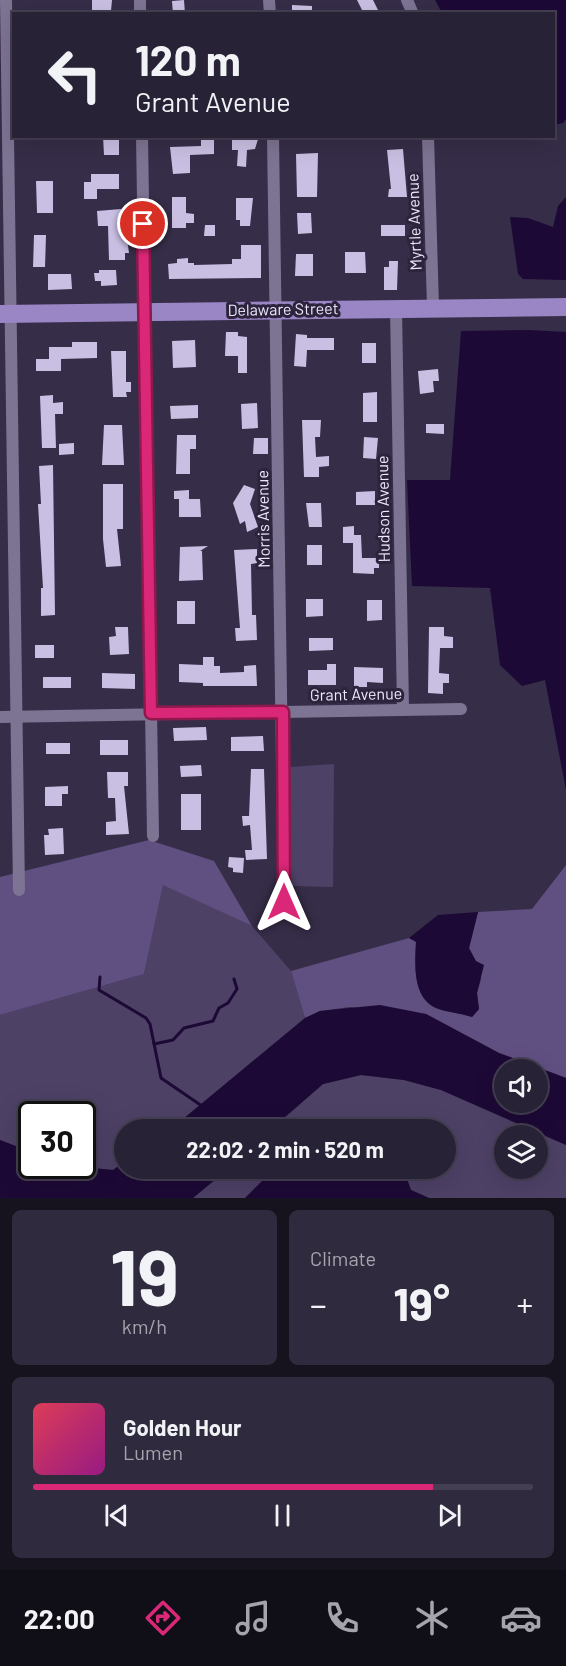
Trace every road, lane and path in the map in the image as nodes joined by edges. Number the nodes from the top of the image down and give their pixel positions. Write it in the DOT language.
graph roads {
  1 [pos="6,0"];
  2 [pos="142,138"];
  3 [pos="273,138"];
  4 [pos="428,138"];
  5 [pos="566,306"];
  6 [pos="433,307"];
  7 [pos="396,308"];
  8 [pos="276,309"];
  9 [pos="145,311"];
  10 [pos="5,314"];
  11 [pos="403,709"];
  12 [pos="461,709"];
  13 [pos="283,712"];
  14 [pos="151,713"];
  15 [pos="0,717"];
  16 [pos="18,717"];
  17 [pos="153,836"];
  18 [pos="19,890"];
  19 [pos="284,902"];
  1 -- 10 [label="street"];
  2 -- 9 [label="street"];
  3 -- 8 [label="street, Morris Avenue"];
  4 -- 6 [label="street, Myrtle Avenue"];
  5 -- 6 [label="main road, Delaware Street"];
  6 -- 7 [label="main road, Delaware Street"];
  7 -- 8 [label="main road, Delaware Street"];
  7 -- 11 [label="street, Hudson Avenue"];
  8 -- 9 [label="main road, Delaware Street"];
  8 -- 13 [label="street, Morris Avenue"];
  9 -- 10 [label="main road, Delaware Street"];
  9 -- 14 [label="street"];
  10 -- 16 [label="street"];
  11 -- 12 [label="street, Grant Avenue"];
  11 -- 13 [label="street, Grant Avenue"];
  13 -- 14 [label="street, Grant Avenue"];
  13 -- 19 [label="street, Morris Avenue"];
  14 -- 16 [label="street, Grant Avenue"];
  14 -- 17 [label="street"];
  15 -- 16 [label="street, Grant Avenue"];
  16 -- 18 [label="street"];
}
